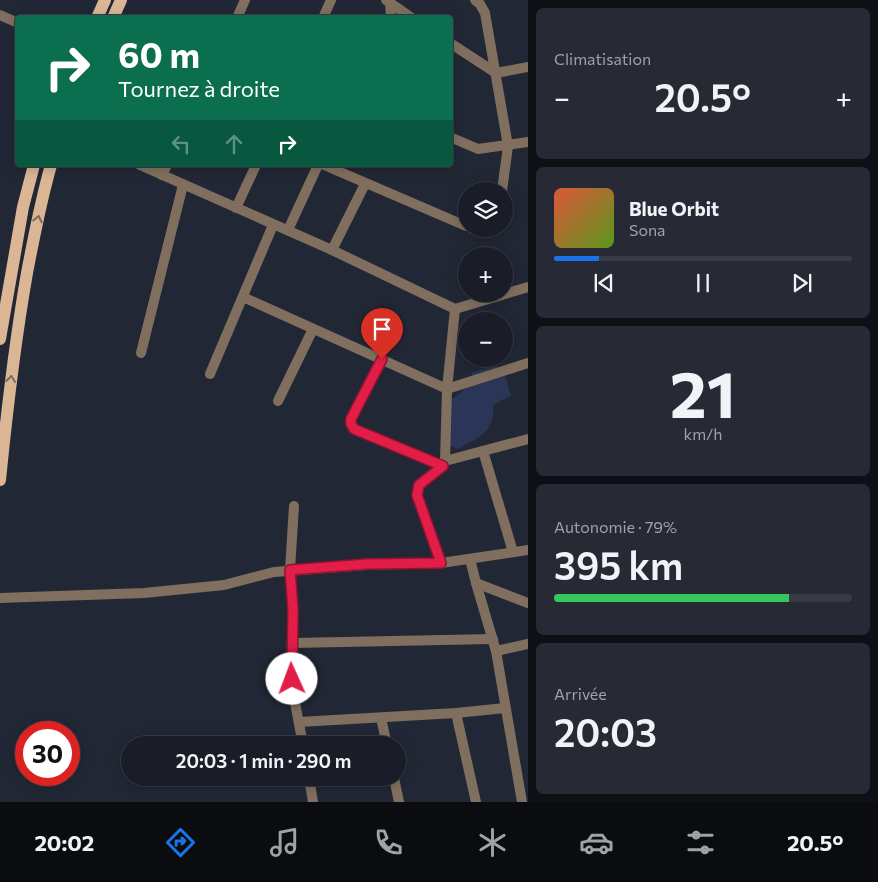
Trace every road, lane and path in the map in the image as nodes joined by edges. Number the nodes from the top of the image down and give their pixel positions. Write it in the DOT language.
graph roads {
  1 [pos="105,0"];
  2 [pos="121,0"];
  3 [pos="245,0"];
  4 [pos="330,0"];
  5 [pos="475,0"];
  6 [pos="388,1"];
  7 [pos="0,15"];
  8 [pos="98,15"];
  9 [pos="114,15"];
  10 [pos="238,15"];
  11 [pos="324,15"];
  12 [pos="390,15"];
  13 [pos="408,15"];
  14 [pos="15,22"];
  15 [pos="453,45"];
  16 [pos="528,66"];
  17 [pos="496,73"];
  18 [pos="453,138"];
  19 [pos="528,142"];
  20 [pos="508,146"];
  21 [pos="34,167"];
  22 [pos="51,167"];
  23 [pos="144,167"];
  24 [pos="166,167"];
  25 [pos="255,167"];
  26 [pos="317,167"];
  27 [pos="328,167"];
  28 [pos="162,175"];
  29 [pos="503,182"];
  30 [pos="365,184"];
  31 [pos="183,185"];
  32 [pos="236,208"];
  33 [pos="458,223"];
  34 [pos="273,225"];
  35 [pos="288,230"];
  36 [pos="332,250"];
  37 [pos="528,288"];
  38 [pos="243,297"];
  39 [pos="455,309"];
  40 [pos="313,329"];
  41 [pos="0,339"];
  42 [pos="15,347"];
  43 [pos="141,353"];
  44 [pos="382,359"];
  45 [pos="528,363"];
  46 [pos="210,374"];
  47 [pos="447,389"];
  48 [pos="278,401"];
  49 [pos="528,439"];
  50 [pos="484,451"];
  51 [pos="444,464"];
  52 [pos="0,480"];
  53 [pos="294,506"];
  54 [pos="528,550"];
  55 [pos="513,552"];
  56 [pos="470,559"];
  57 [pos="441,563"];
  58 [pos="290,570"];
  59 [pos="476,583"];
  60 [pos="0,598"];
  61 [pos="528,603"];
  62 [pos="493,639"];
  63 [pos="292,644"];
  64 [pos="528,644"];
  65 [pos="496,651"];
  66 [pos="506,708"];
  67 [pos="456,713"];
  68 [pos="381,718"];
  69 [pos="299,722"];
  70 [pos="301,736"];
  71 [pos="385,736"];
  72 [pos="310,786"];
  73 [pos="396,786"];
  74 [pos="313,802"];
  75 [pos="399,802"];
  76 [pos="476,802"];
  77 [pos="525,802"];
  1 -- 8 [label="main road"];
  2 -- 9 [label="main road"];
  3 -- 10 [label="street"];
  4 -- 11 [label="street"];
  5 -- 17 [label="street"];
  6 -- 12 [label="street"];
  6 -- 13 [label="street"];
  7 -- 14 [label="street"];
  15 -- 17 [label="street"];
  16 -- 17 [label="street"];
  17 -- 20 [label="street"];
  18 -- 20 [label="street"];
  19 -- 20 [label="street"];
  20 -- 29 [label="street"];
  21 -- 41 [label="main road"];
  42 -- 22 [label="main road, one-way"];
  23 -- 28 [label="street"];
  24 -- 28 [label="street"];
  25 -- 32 [label="street"];
  26 -- 35 [label="street"];
  27 -- 30 [label="street"];
  28 -- 31 [label="street"];
  30 -- 33 [label="street"];
  30 -- 36 [label="street"];
  31 -- 32 [label="street"];
  31 -- 43 [label="street"];
  32 -- 34 [label="street"];
  34 -- 35 [label="street"];
  34 -- 38 [label="street"];
  35 -- 36 [label="street"];
  36 -- 39 [label="street"];
  37 -- 39 [label="street"];
  38 -- 40 [label="street"];
  38 -- 46 [label="street"];
  39 -- 47 [label="street"];
  40 -- 44 [label="street"];
  40 -- 48 [label="street"];
  41 -- 42 [label="street"];
  52 -- 42 [label="main road, one-way"];
  44 -- 47 [label="street"];
  44 -- 51 [label="street"];
  45 -- 47 [label="street"];
  47 -- 51 [label="street"];
  49 -- 50 [label="street"];
  50 -- 51 [label="street"];
  50 -- 55 [label="street"];
  51 -- 57 [label="street"];
  53 -- 58 [label="street"];
  54 -- 55 [label="street"];
  55 -- 56 [label="street"];
  56 -- 57 [label="street"];
  56 -- 59 [label="street"];
  57 -- 58 [label="street"];
  58 -- 60 [label="street"];
  58 -- 63 [label="street"];
  59 -- 61 [label="street"];
  59 -- 62 [label="street"];
  62 -- 63 [label="street"];
  62 -- 65 [label="street"];
  63 -- 69 [label="street"];
  64 -- 65 [label="street"];
  65 -- 66 [label="street"];
  66 -- 67 [label="street"];
  66 -- 77 [label="street"];
  67 -- 68 [label="street"];
  67 -- 76 [label="street"];
  68 -- 69 [label="street"];
  68 -- 71 [label="street"];
  69 -- 70 [label="street"];
  72 -- 74 [label="street"];
  73 -- 75 [label="street"];
}
